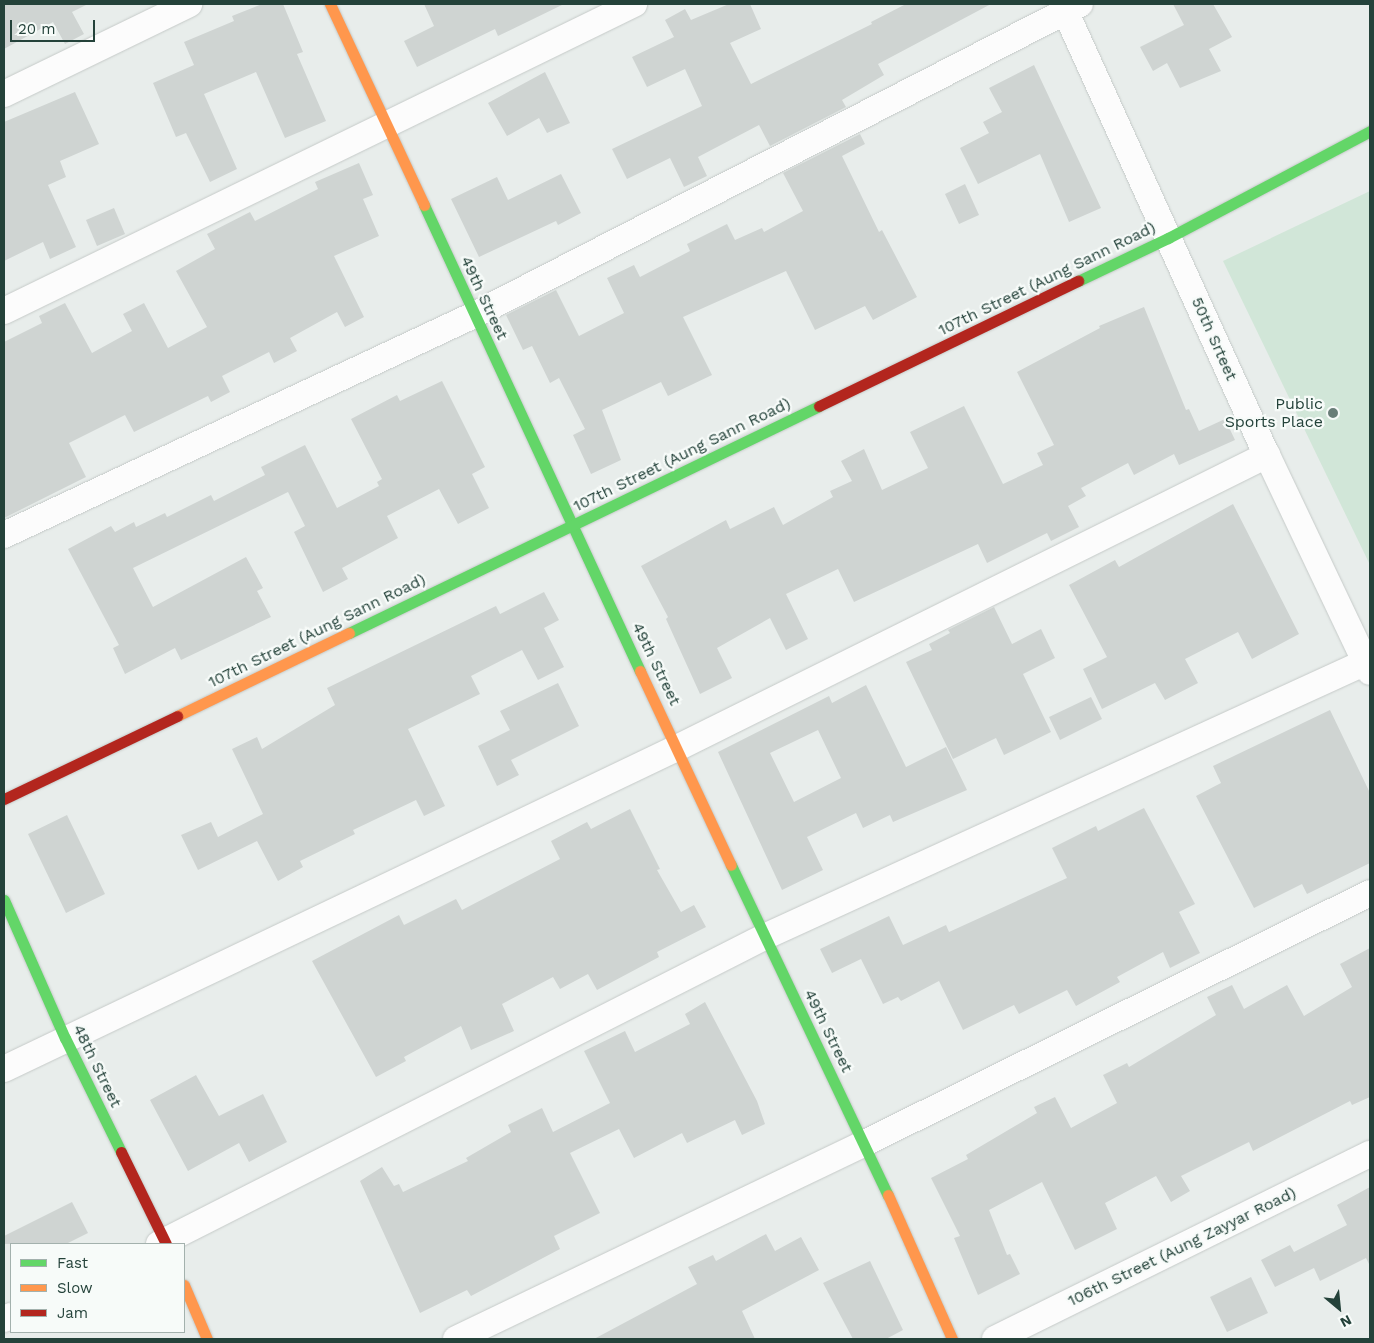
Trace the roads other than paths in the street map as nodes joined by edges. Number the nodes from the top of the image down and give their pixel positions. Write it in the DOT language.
graph roads {
  1 [pos="189,4"];
  2 [pos="330,4"];
  3 [pos="634,4"];
  4 [pos="1069,6"];
  5 [pos="4,94"];
  6 [pos="387,126"];
  7 [pos="1370,131"];
  8 [pos="1168,238"];
  9 [pos="4,311"];
  10 [pos="474,315"];
  11 [pos="1267,455"];
  12 [pos="572,527"];
  13 [pos="4,535"];
  14 [pos="1368,667"];
  15 [pos="678,748"];
  16 [pos="4,799"];
  17 [pos="1370,893"];
  18 [pos="4,900"];
  19 [pos="764,937"];
  20 [pos="65,1038"];
  21 [pos="4,1069"];
  22 [pos="865,1144"];
  23 [pos="1370,1154"];
  24 [pos="163,1243"];
  25 [pos="185,1287"];
  26 [pos="207,1339"];
  27 [pos="456,1339"];
  28 [pos="952,1339"];
  29 [pos="995,1339"];
  1 -- 5 [label="street"];
  2 -- 6 [label="street, 49th Street"];
  3 -- 6 [label="street"];
  4 -- 8 [label="street, 50th Srteet"];
  4 -- 10 [label="street"];
  6 -- 9 [label="street"];
  6 -- 10 [label="street, 49th Street"];
  7 -- 8 [label="street, 107th Street (Aung Sann Road)"];
  8 -- 11 [label="street, 50th Srteet"];
  8 -- 12 [label="street, 107th Street (Aung Sann Road)"];
  10 -- 12 [label="street, 49th Street"];
  10 -- 13 [label="street"];
  11 -- 14 [label="street, 50th Srteet"];
  11 -- 15 [label="street"];
  12 -- 15 [label="street, 49th Street"];
  12 -- 16 [label="street, 107th Street (Aung Sann Road)"];
  14 -- 19 [label="street"];
  15 -- 19 [label="street, 49th Street"];
  15 -- 20 [label="street"];
  17 -- 22 [label="street"];
  18 -- 20 [label="street, 48th Street"];
  19 -- 22 [label="street, 49th Street"];
  19 -- 24 [label="street"];
  20 -- 21 [label="street"];
  20 -- 24 [label="street, 48th Street"];
  22 -- 27 [label="street"];
  22 -- 28 [label="street, 49th Street"];
  23 -- 29 [label="street, 106th Street (Aung Zayyar Road)"];
  25 -- 26 [label="street"];
}
